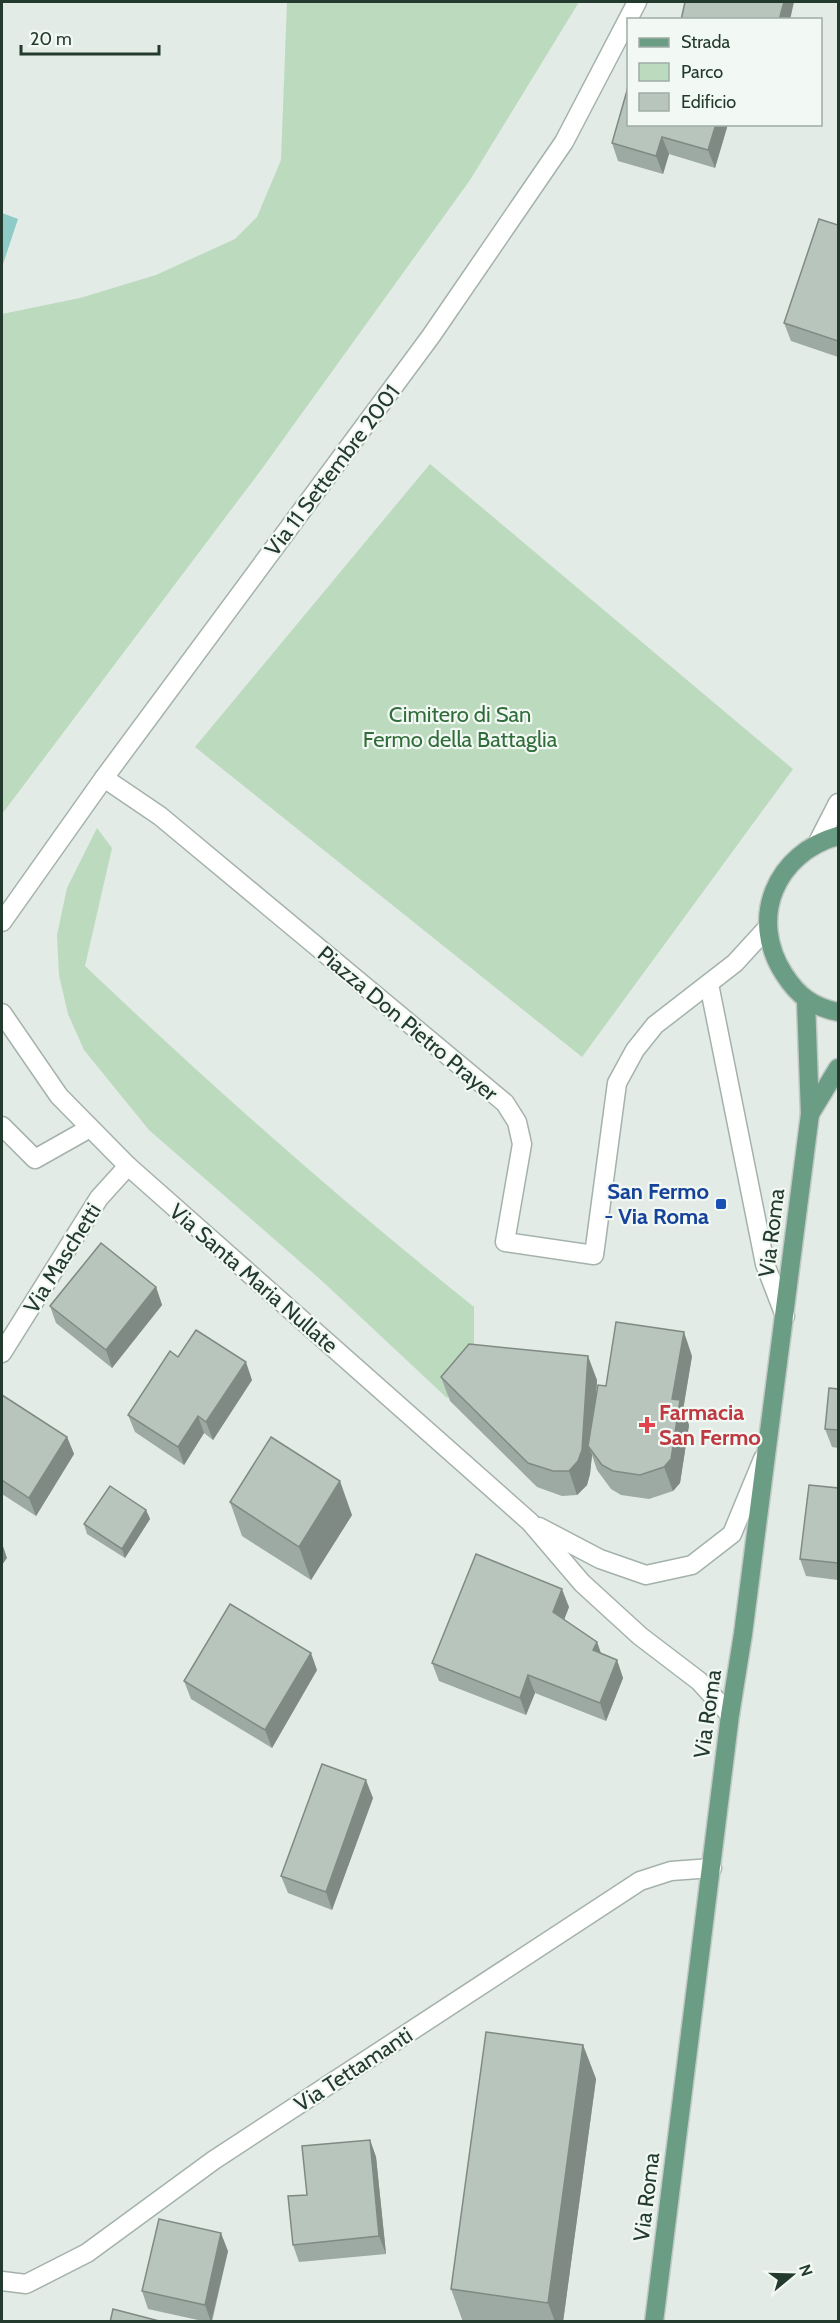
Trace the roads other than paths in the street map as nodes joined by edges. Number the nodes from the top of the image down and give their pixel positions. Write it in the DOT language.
graph roads {
  1 [pos="637,2"];
  2 [pos="629,18"];
  3 [pos="627,21"];
  4 [pos="104,778"];
  5 [pos="838,803"];
  6 [pos="838,836"];
  7 [pos="818,842"];
  8 [pos="2,922"];
  9 [pos="767,928"];
  10 [pos="709,984"];
  11 [pos="806,1001"];
  12 [pos="838,1012"];
  13 [pos="2,1013"];
  14 [pos="838,1068"];
  15 [pos="810,1114"];
  16 [pos="2,1126"];
  17 [pos="90,1128"];
  18 [pos="128,1166"];
  19 [pos="785,1316"];
  20 [pos="2,1353"];
  21 [pos="767,1449"];
  22 [pos="530,1522"];
  23 [pos="730,1715"];
  24 [pos="712,1868"];
  25 [pos="2,2281"];
  26 [pos="654,2322"];
  1 -- 2 [label="street, Via 11 Settembre 2001"];
  3 -- 4 [label="street, Via 11 Settembre 2001"];
  4 -- 8 [label="street, Via 11 Settembre 2001"];
  4 -- 10 [label="street, Piazza Don Pietro Prayer"];
  5 -- 7 [label="street"];
  6 -- 7 [label="main road"];
  7 -- 9 [label="main road"];
  9 -- 10 [label="street, Piazza Don Pietro Prayer"];
  9 -- 11 [label="main road"];
  10 -- 19 [label="street"];
  11 -- 12 [label="main road"];
  11 -- 15 [label="main road, Via Roma"];
  13 -- 17 [label="street, Via Santa Maria Nullate"];
  14 -- 15 [label="main road, Via Roma"];
  15 -- 19 [label="main road, Via Roma"];
  16 -- 17 [label="street"];
  17 -- 18 [label="street, Via Santa Maria Nullate"];
  18 -- 20 [label="street, Via Maschetti"];
  18 -- 22 [label="street, Via Santa Maria Nullate"];
  19 -- 21 [label="main road, Via Roma"];
  21 -- 22 [label="street, Via Santa Maria Nullate"];
  21 -- 23 [label="main road, Via Roma"];
  22 -- 23 [label="street, Via Santa Maria Nullate"];
  23 -- 24 [label="main road, Via Roma"];
  24 -- 25 [label="street, Via Tettamanti"];
  24 -- 26 [label="main road, Via Roma"];
}
